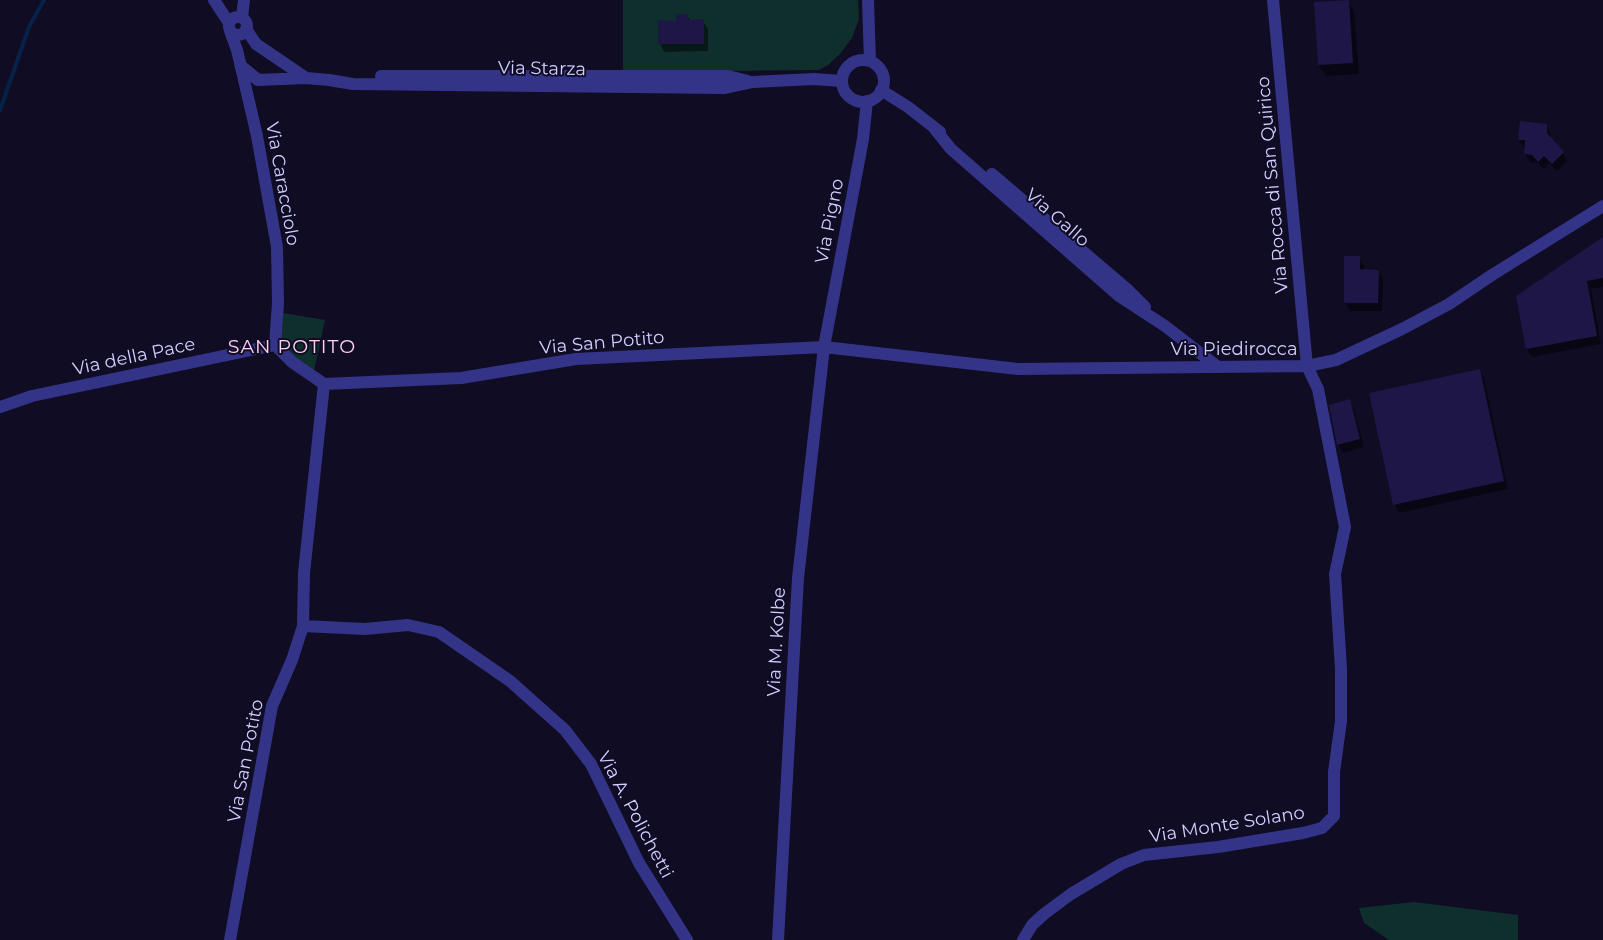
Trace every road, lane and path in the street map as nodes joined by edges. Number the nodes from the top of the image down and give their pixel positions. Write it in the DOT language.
graph roads {
  1 [pos="214,0"];
  2 [pos="244,0"];
  3 [pos="868,0"];
  4 [pos="1273,0"];
  5 [pos="244,23"];
  6 [pos="229,27"];
  7 [pos="870,61"];
  8 [pos="241,66"];
  9 [pos="306,78"];
  10 [pos="842,81"];
  11 [pos="881,90"];
  12 [pos="867,101"];
  13 [pos="1603,206"];
  14 [pos="275,345"];
  15 [pos="824,347"];
  16 [pos="1307,366"];
  17 [pos="1218,367"];
  18 [pos="324,384"];
  19 [pos="0,407"];
  20 [pos="303,626"];
  21 [pos="230,940"];
  22 [pos="687,940"];
  23 [pos="778,940"];
  24 [pos="1023,940"];
  1 -- 6 [label="street, Via Caracciolo"];
  2 -- 5 [label="street"];
  3 -- 7 [label="street"];
  4 -- 16 [label="street, Via Rocca di San Quirico"];
  5 -- 6 [label="street"];
  5 -- 9 [label="street, Via Starza"];
  6 -- 8 [label="street, Via Caracciolo"];
  7 -- 10 [label="street"];
  7 -- 11 [label="street"];
  8 -- 9 [label="street, Via Starza"];
  8 -- 14 [label="street, Via Caracciolo"];
  9 -- 10 [label="street, Via Starza"];
  10 -- 12 [label="street"];
  11 -- 12 [label="street"];
  11 -- 17 [label="street, Via Gallo"];
  12 -- 15 [label="street, Via Pigno"];
  13 -- 16 [label="street, Via Piedirocca"];
  14 -- 18 [label="street"];
  14 -- 19 [label="street, Via della Pace"];
  15 -- 17 [label="street, Via Piedirocca"];
  15 -- 18 [label="street, Via San Potito"];
  15 -- 23 [label="street, Via M. Kolbe"];
  16 -- 17 [label="street, Via Piedirocca"];
  16 -- 24 [label="street, Via Monte Solano"];
  18 -- 20 [label="street, Via San Potito"];
  20 -- 21 [label="street, Via San Potito"];
  20 -- 22 [label="street, Via A. Polichetti"];
}
